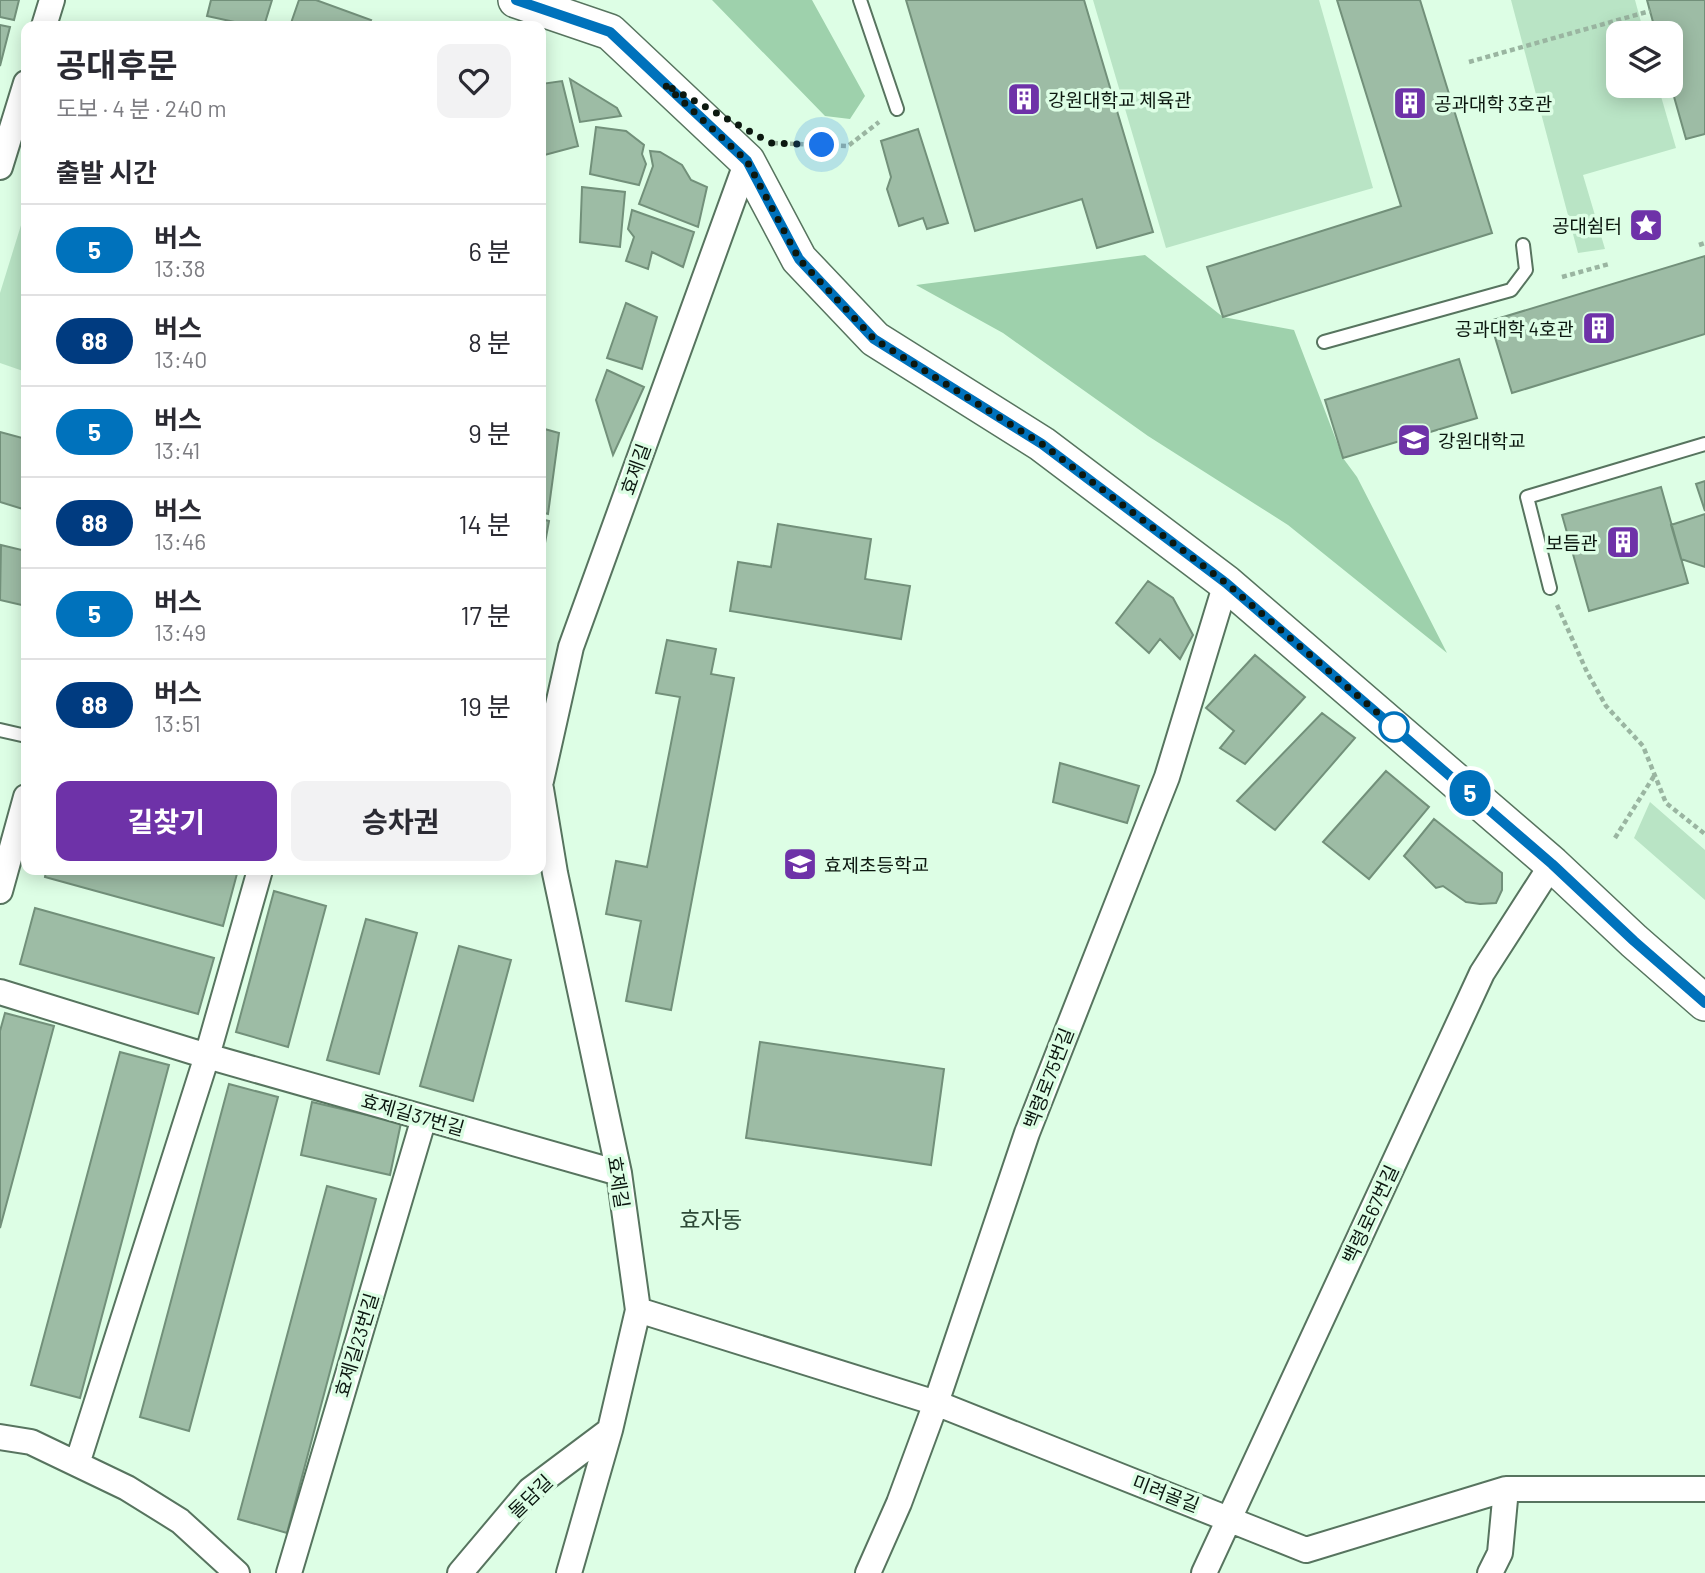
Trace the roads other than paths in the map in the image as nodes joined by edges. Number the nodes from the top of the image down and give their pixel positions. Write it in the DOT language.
graph roads {
  1 [pos="52,0"];
  2 [pos="516,0"];
  3 [pos="860,0"];
  4 [pos="46,21"];
  5 [pos="21,99"];
  6 [pos="897,110"];
  7 [pos="759,152"];
  8 [pos="0,167"];
  9 [pos="1523,245"];
  10 [pos="1324,342"];
  11 [pos="1705,444"];
  12 [pos="1226,583"];
  13 [pos="1550,588"];
  14 [pos="0,730"];
  15 [pos="21,735"];
  16 [pos="546,758"];
  17 [pos="21,815"];
  18 [pos="546,848"];
  19 [pos="1552,864"];
  20 [pos="548,871"];
  21 [pos="259,875"];
  22 [pos="0,891"];
  23 [pos="0,992"];
  24 [pos="1705,1003"];
  25 [pos="207,1056"];
  26 [pos="424,1118"];
  27 [pos="619,1173"];
  28 [pos="638,1310"];
  29 [pos="936,1403"];
  30 [pos="610,1430"];
  31 [pos="0,1437"];
  32 [pos="77,1464"];
  33 [pos="1506,1489"];
  34 [pos="1705,1489"];
  35 [pos="1228,1518"];
  36 [pos="237,1573"];
  37 [pos="289,1573"];
  38 [pos="460,1573"];
  39 [pos="569,1573"];
  40 [pos="868,1573"];
  41 [pos="1204,1573"];
  42 [pos="1490,1573"];
  1 -- 4 [label="street"];
  2 -- 7 [label="street"];
  3 -- 6 [label="lane"];
  5 -- 8 [label="street"];
  7 -- 12 [label="street"];
  7 -- 16 [label="street, 효제길"];
  9 -- 10 [label="lane"];
  11 -- 13 [label="lane"];
  12 -- 19 [label="street"];
  12 -- 29 [label="street, 백령로75번길"];
  14 -- 15 [label="lane"];
  17 -- 22 [label="street"];
  18 -- 20 [label="street, 효제길"];
  19 -- 24 [label="street"];
  19 -- 35 [label="street, 백령로67번길"];
  20 -- 27 [label="street, 효제길"];
  21 -- 25 [label="street"];
  23 -- 25 [label="street, 효제길37번길"];
  25 -- 26 [label="street, 효제길37번길"];
  25 -- 32 [label="street"];
  26 -- 27 [label="street, 효제길37번길"];
  26 -- 37 [label="street, 효제길23번길"];
  27 -- 28 [label="street, 효제길"];
  28 -- 29 [label="street, 미려골길"];
  28 -- 30 [label="street, 효제길"];
  29 -- 35 [label="street, 미려골길"];
  29 -- 40 [label="street, 백령로75번길"];
  30 -- 38 [label="street, 돌담길"];
  30 -- 39 [label="street, 효제길"];
  31 -- 32 [label="street"];
  32 -- 36 [label="street"];
  33 -- 34 [label="street, 미려골길"];
  33 -- 35 [label="street, 미려골길"];
  33 -- 42 [label="street"];
  35 -- 41 [label="street, 백령로67번길"];
}
